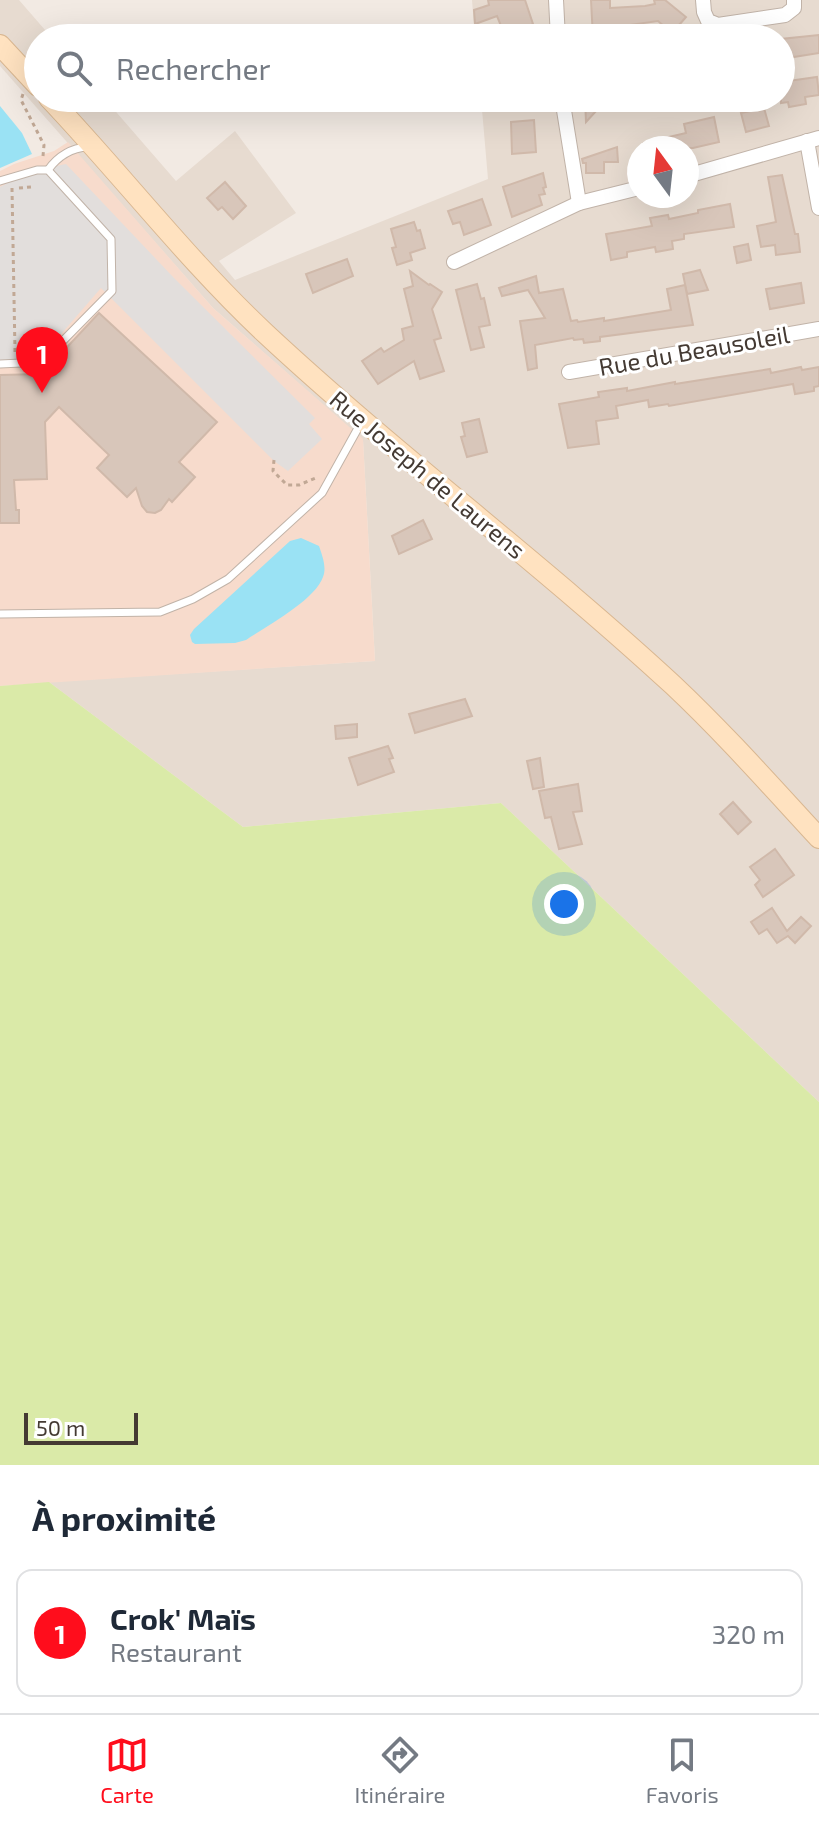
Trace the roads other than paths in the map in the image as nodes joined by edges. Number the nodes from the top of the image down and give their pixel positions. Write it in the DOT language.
graph roads {
  1 [pos="556,0"];
  2 [pos="703,0"];
  3 [pos="794,0"];
  4 [pos="557,24"];
  5 [pos="716,24"];
  6 [pos="725,24"];
  7 [pos="1,48"];
  8 [pos="24,80"];
  9 [pos="62,112"];
  10 [pos="564,112"];
  11 [pos="813,139"];
  12 [pos="99,151"];
  13 [pos="45,170"];
  14 [pos="699,172"];
  15 [pos="0,181"];
  16 [pos="627,191"];
  17 [pos="579,203"];
  18 [pos="819,208"];
  19 [pos="454,262"];
  20 [pos="819,329"];
  21 [pos="0,364"];
  22 [pos="569,372"];
  23 [pos="363,419"];
  24 [pos="0,614"];
  25 [pos="819,838"];
  1 -- 4 [label="street"];
  2 -- 5 [label="street"];
  3 -- 6 [label="street"];
  7 -- 8 [label="main road"];
  9 -- 12 [label="main road, Rue Joseph de Laurens"];
  10 -- 17 [label="street"];
  11 -- 14 [label="street"];
  11 -- 18 [label="street"];
  12 -- 13 [label="lane"];
  12 -- 23 [label="main road, Rue Joseph de Laurens"];
  13 -- 15 [label="lane"];
  13 -- 21 [label="lane"];
  16 -- 17 [label="street"];
  17 -- 19 [label="street"];
  20 -- 22 [label="street, Rue du Beausoleil"];
  23 -- 24 [label="lane"];
  23 -- 25 [label="main road, Rue Joseph de Laurens"];
}
